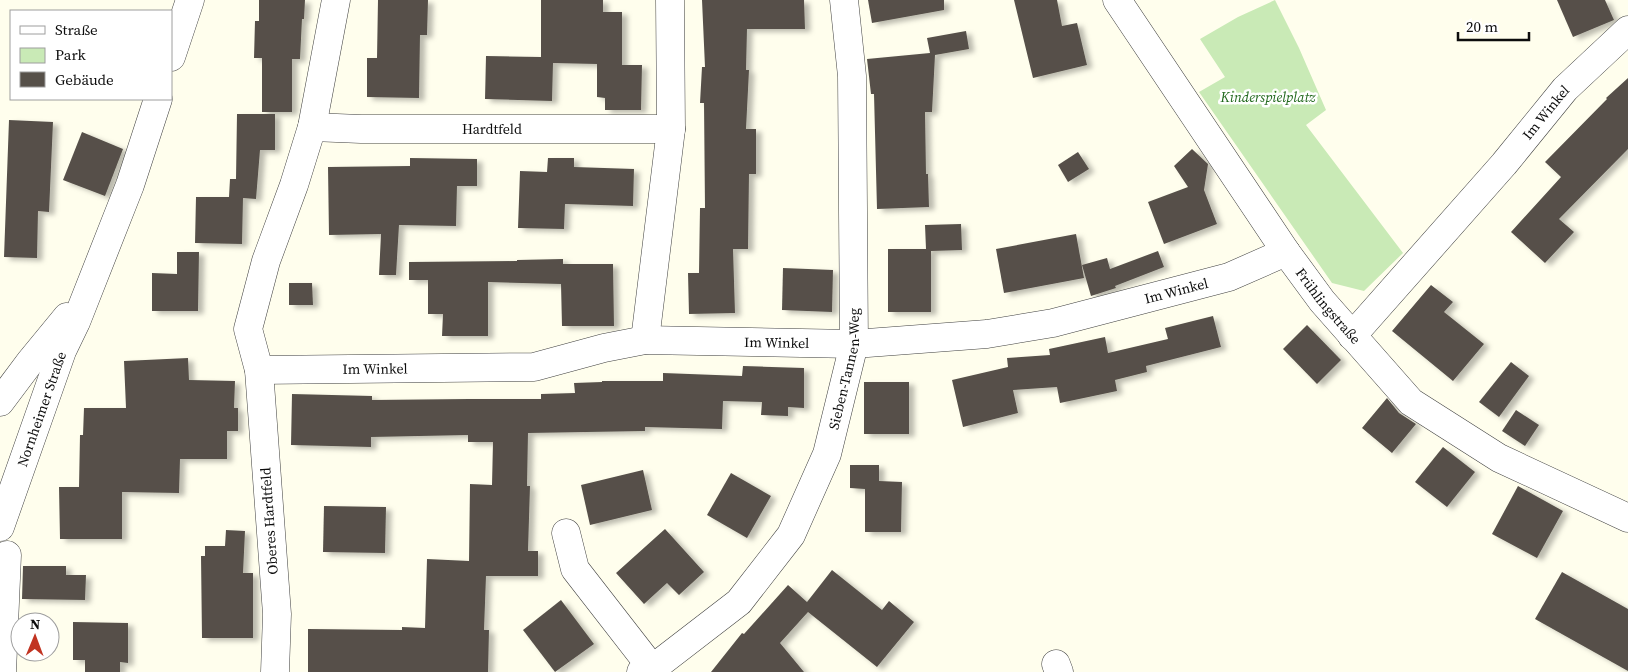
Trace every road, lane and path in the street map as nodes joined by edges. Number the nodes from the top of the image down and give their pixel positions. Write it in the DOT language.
graph roads {
  1 [pos="190,0"];
  2 [pos="336,0"];
  3 [pos="670,0"];
  4 [pos="844,0"];
  5 [pos="1117,0"];
  6 [pos="1628,30"];
  7 [pos="172,54"];
  8 [pos="158,100"];
  9 [pos="312,127"];
  10 [pos="672,129"];
  11 [pos="1286,252"];
  12 [pos="88,293"];
  13 [pos="1352,336"];
  14 [pos="645,340"];
  15 [pos="854,344"];
  16 [pos="258,370"];
  17 [pos="0,402"];
  18 [pos="1628,518"];
  19 [pos="0,527"];
  20 [pos="566,533"];
  21 [pos="8,555"];
  22 [pos="649,671"];
  23 [pos="2,672"];
  24 [pos="275,672"];
  1 -- 7 [label="street"];
  2 -- 9 [label="street"];
  3 -- 10 [label="street"];
  4 -- 15 [label="street, Sieben-Tannen-Weg"];
  5 -- 11 [label="street, Frühlingstraße"];
  6 -- 13 [label="street, Im Winkel"];
  8 -- 12 [label="street, Nornheimer Straße"];
  9 -- 10 [label="street, Hardtfeld"];
  9 -- 16 [label="street"];
  10 -- 14 [label="street"];
  11 -- 13 [label="street, Frühlingstraße"];
  11 -- 15 [label="street, Im Winkel"];
  12 -- 17 [label="street, Nornheimer Straße"];
  12 -- 19 [label="street, Nornheimer Straße"];
  13 -- 18 [label="street, Frühlingstraße"];
  14 -- 15 [label="street, Im Winkel"];
  14 -- 16 [label="street, Im Winkel"];
  15 -- 22 [label="street, Sieben-Tannen-Weg"];
  16 -- 24 [label="street, Oberes Hardtfeld"];
  20 -- 22 [label="street, Sieben-Tannen-Weg"];
  21 -- 23 [label="street"];
}
